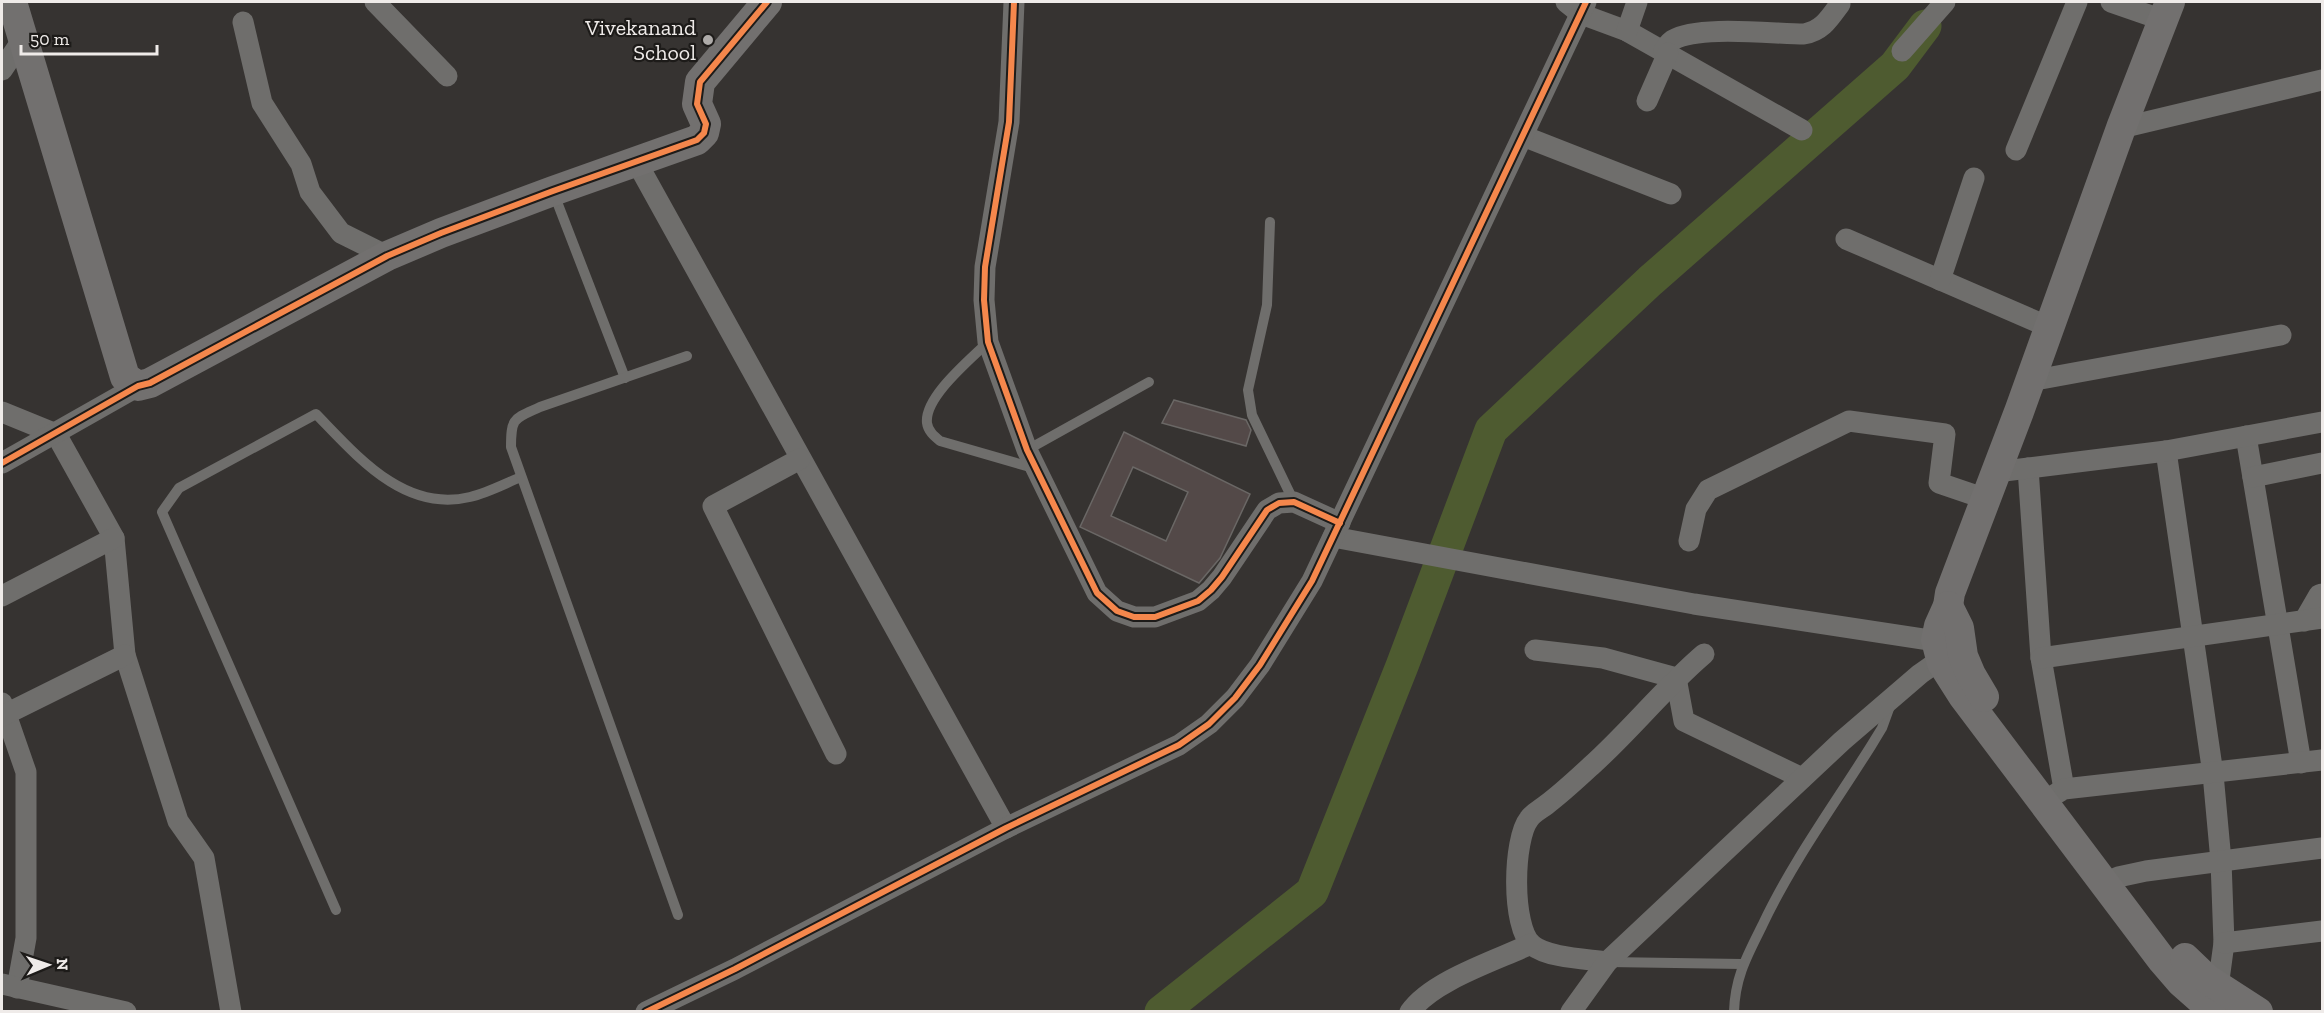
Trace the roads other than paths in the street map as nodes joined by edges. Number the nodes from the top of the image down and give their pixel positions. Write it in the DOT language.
graph roads {
  1 [pos="12,2"];
  2 [pos="375,2"];
  3 [pos="767,2"];
  4 [pos="1014,2"];
  5 [pos="1637,2"];
  6 [pos="1945,2"];
  7 [pos="2077,2"];
  8 [pos="2111,2"];
  9 [pos="1578,6"];
  10 [pos="1843,6"];
  11 [pos="2166,11"];
  12 [pos="243,22"];
  13 [pos="1627,31"];
  14 [pos="23,39"];
  15 [pos="1902,51"];
  16 [pos="1666,52"];
  17 [pos="2,70"];
  18 [pos="447,76"];
  19 [pos="2322,80"];
  20 [pos="1647,100"];
  21 [pos="2121,128"];
  22 [pos="1802,130"];
  23 [pos="1523,136"];
  24 [pos="2016,150"];
  25 [pos="636,161"];
  26 [pos="1974,178"];
  27 [pos="553,191"];
  28 [pos="1671,194"];
  29 [pos="1270,222"];
  30 [pos="1846,239"];
  31 [pos="387,256"];
  32 [pos="1940,280"];
  33 [pos="2049,327"];
  34 [pos="2281,335"];
  35 [pos="988,342"];
  36 [pos="687,356"];
  37 [pos="625,378"];
  38 [pos="2030,381"];
  39 [pos="1149,382"];
  40 [pos="138,386"];
  41 [pos="2,412"];
  42 [pos="2322,422"];
  43 [pos="56,434"];
  44 [pos="2246,436"];
  45 [pos="1027,450"];
  46 [pos="2166,451"];
  47 [pos="800,459"];
  48 [pos="2,463"];
  49 [pos="2322,464"];
  50 [pos="2028,468"];
  51 [pos="1037,469"];
  52 [pos="1996,472"];
  53 [pos="521,477"];
  54 [pos="2253,477"];
  55 [pos="1986,499"];
  56 [pos="1294,502"];
  57 [pos="1336,530"];
  58 [pos="114,538"];
  59 [pos="1689,542"];
  60 [pos="2322,594"];
  61 [pos="2,596"];
  62 [pos="2313,619"];
  63 [pos="2278,625"];
  64 [pos="2193,637"];
  65 [pos="1535,650"];
  66 [pos="1951,651"];
  67 [pos="1704,654"];
  68 [pos="125,655"];
  69 [pos="2041,658"];
  70 [pos="1676,678"];
  71 [pos="1893,697"];
  72 [pos="3,711"];
  73 [pos="836,754"];
  74 [pos="2322,760"];
  75 [pos="2301,763"];
  76 [pos="2213,774"];
  77 [pos="1802,778"];
  78 [pos="2053,795"];
  79 [pos="1006,828"];
  80 [pos="2322,848"];
  81 [pos="2221,861"];
  82 [pos="2118,877"];
  83 [pos="336,910"];
  84 [pos="678,915"];
  85 [pos="2322,931"];
  86 [pos="2224,943"];
  87 [pos="1531,944"];
  88 [pos="1607,962"];
  89 [pos="1742,964"];
  90 [pos="9,986"];
  91 [pos="2213,1002"];
  92 [pos="126,1011"];
  93 [pos="231,1011"];
  94 [pos="646,1011"];
  95 [pos="1410,1011"];
  96 [pos="1571,1011"];
  97 [pos="1734,1011"];
  98 [pos="2258,1011"];
  1 -- 14 [label="main road"];
  2 -- 18 [label="street"];
  3 -- 25 [label="main road"];
  4 -- 35 [label="street"];
  5 -- 13 [label="street"];
  6 -- 15 [label="street"];
  7 -- 24 [label="street"];
  8 -- 11 [label="street"];
  9 -- 13 [label="street"];
  9 -- 23 [label="street"];
  10 -- 16 [label="street"];
  11 -- 21 [label="main road"];
  12 -- 31 [label="street"];
  13 -- 16 [label="street"];
  14 -- 17 [label="street"];
  14 -- 40 [label="main road"];
  16 -- 20 [label="street"];
  16 -- 22 [label="street"];
  19 -- 21 [label="street"];
  21 -- 33 [label="main road"];
  23 -- 28 [label="street"];
  23 -- 57 [label="street"];
  25 -- 27 [label="main road"];
  25 -- 47 [label="street"];
  26 -- 32 [label="street"];
  27 -- 31 [label="main road"];
  27 -- 37 [label="lane"];
  29 -- 56 [label="lane"];
  30 -- 32 [label="street"];
  31 -- 40 [label="main road"];
  32 -- 33 [label="street"];
  33 -- 38 [label="main road"];
  34 -- 38 [label="street"];
  35 -- 45 [label="street"];
  35 -- 51 [label="lane"];
  36 -- 37 [label="lane"];
  37 -- 53 [label="lane"];
  38 -- 52 [label="main road"];
  39 -- 45 [label="lane"];
  40 -- 43 [label="street"];
  41 -- 43 [label="street"];
  42 -- 44 [label="street"];
  43 -- 48 [label="street"];
  43 -- 58 [label="street"];
  44 -- 46 [label="street"];
  44 -- 54 [label="street"];
  45 -- 51 [label="street"];
  46 -- 50 [label="street"];
  46 -- 64 [label="street"];
  47 -- 73 [label="street"];
  47 -- 79 [label="street"];
  49 -- 54 [label="street"];
  50 -- 52 [label="street"];
  50 -- 69 [label="street"];
  51 -- 56 [label="street"];
  52 -- 55 [label="main road"];
  53 -- 83 [label="lane"];
  53 -- 84 [label="lane"];
  54 -- 63 [label="street"];
  55 -- 59 [label="street"];
  55 -- 66 [label="main road"];
  56 -- 57 [label="street"];
  57 -- 66 [label="street"];
  57 -- 79 [label="street"];
  58 -- 61 [label="street"];
  58 -- 68 [label="street"];
  60 -- 62 [label="street"];
  62 -- 63 [label="street"];
  63 -- 64 [label="street"];
  63 -- 75 [label="street"];
  64 -- 69 [label="street"];
  64 -- 76 [label="street"];
  65 -- 70 [label="street"];
  66 -- 71 [label="street"];
  66 -- 78 [label="main road"];
  67 -- 70 [label="street"];
  68 -- 72 [label="street"];
  68 -- 93 [label="street"];
  69 -- 78 [label="street"];
  70 -- 77 [label="street"];
  70 -- 87 [label="street"];
  71 -- 77 [label="street"];
  71 -- 89 [label="lane"];
  72 -- 90 [label="street"];
  74 -- 75 [label="street"];
  75 -- 76 [label="street"];
  76 -- 78 [label="street"];
  76 -- 81 [label="street"];
  77 -- 88 [label="street"];
  78 -- 82 [label="main road"];
  78 -- 91 [label="main road"];
  79 -- 94 [label="street"];
  80 -- 81 [label="street"];
  81 -- 82 [label="street"];
  81 -- 86 [label="street"];
  82 -- 91 [label="main road"];
  85 -- 86 [label="street"];
  86 -- 91 [label="street"];
  87 -- 88 [label="street"];
  87 -- 95 [label="street"];
  88 -- 89 [label="lane"];
  88 -- 96 [label="street"];
  89 -- 97 [label="lane"];
  90 -- 92 [label="street"];
  91 -- 98 [label="main road"];
}
